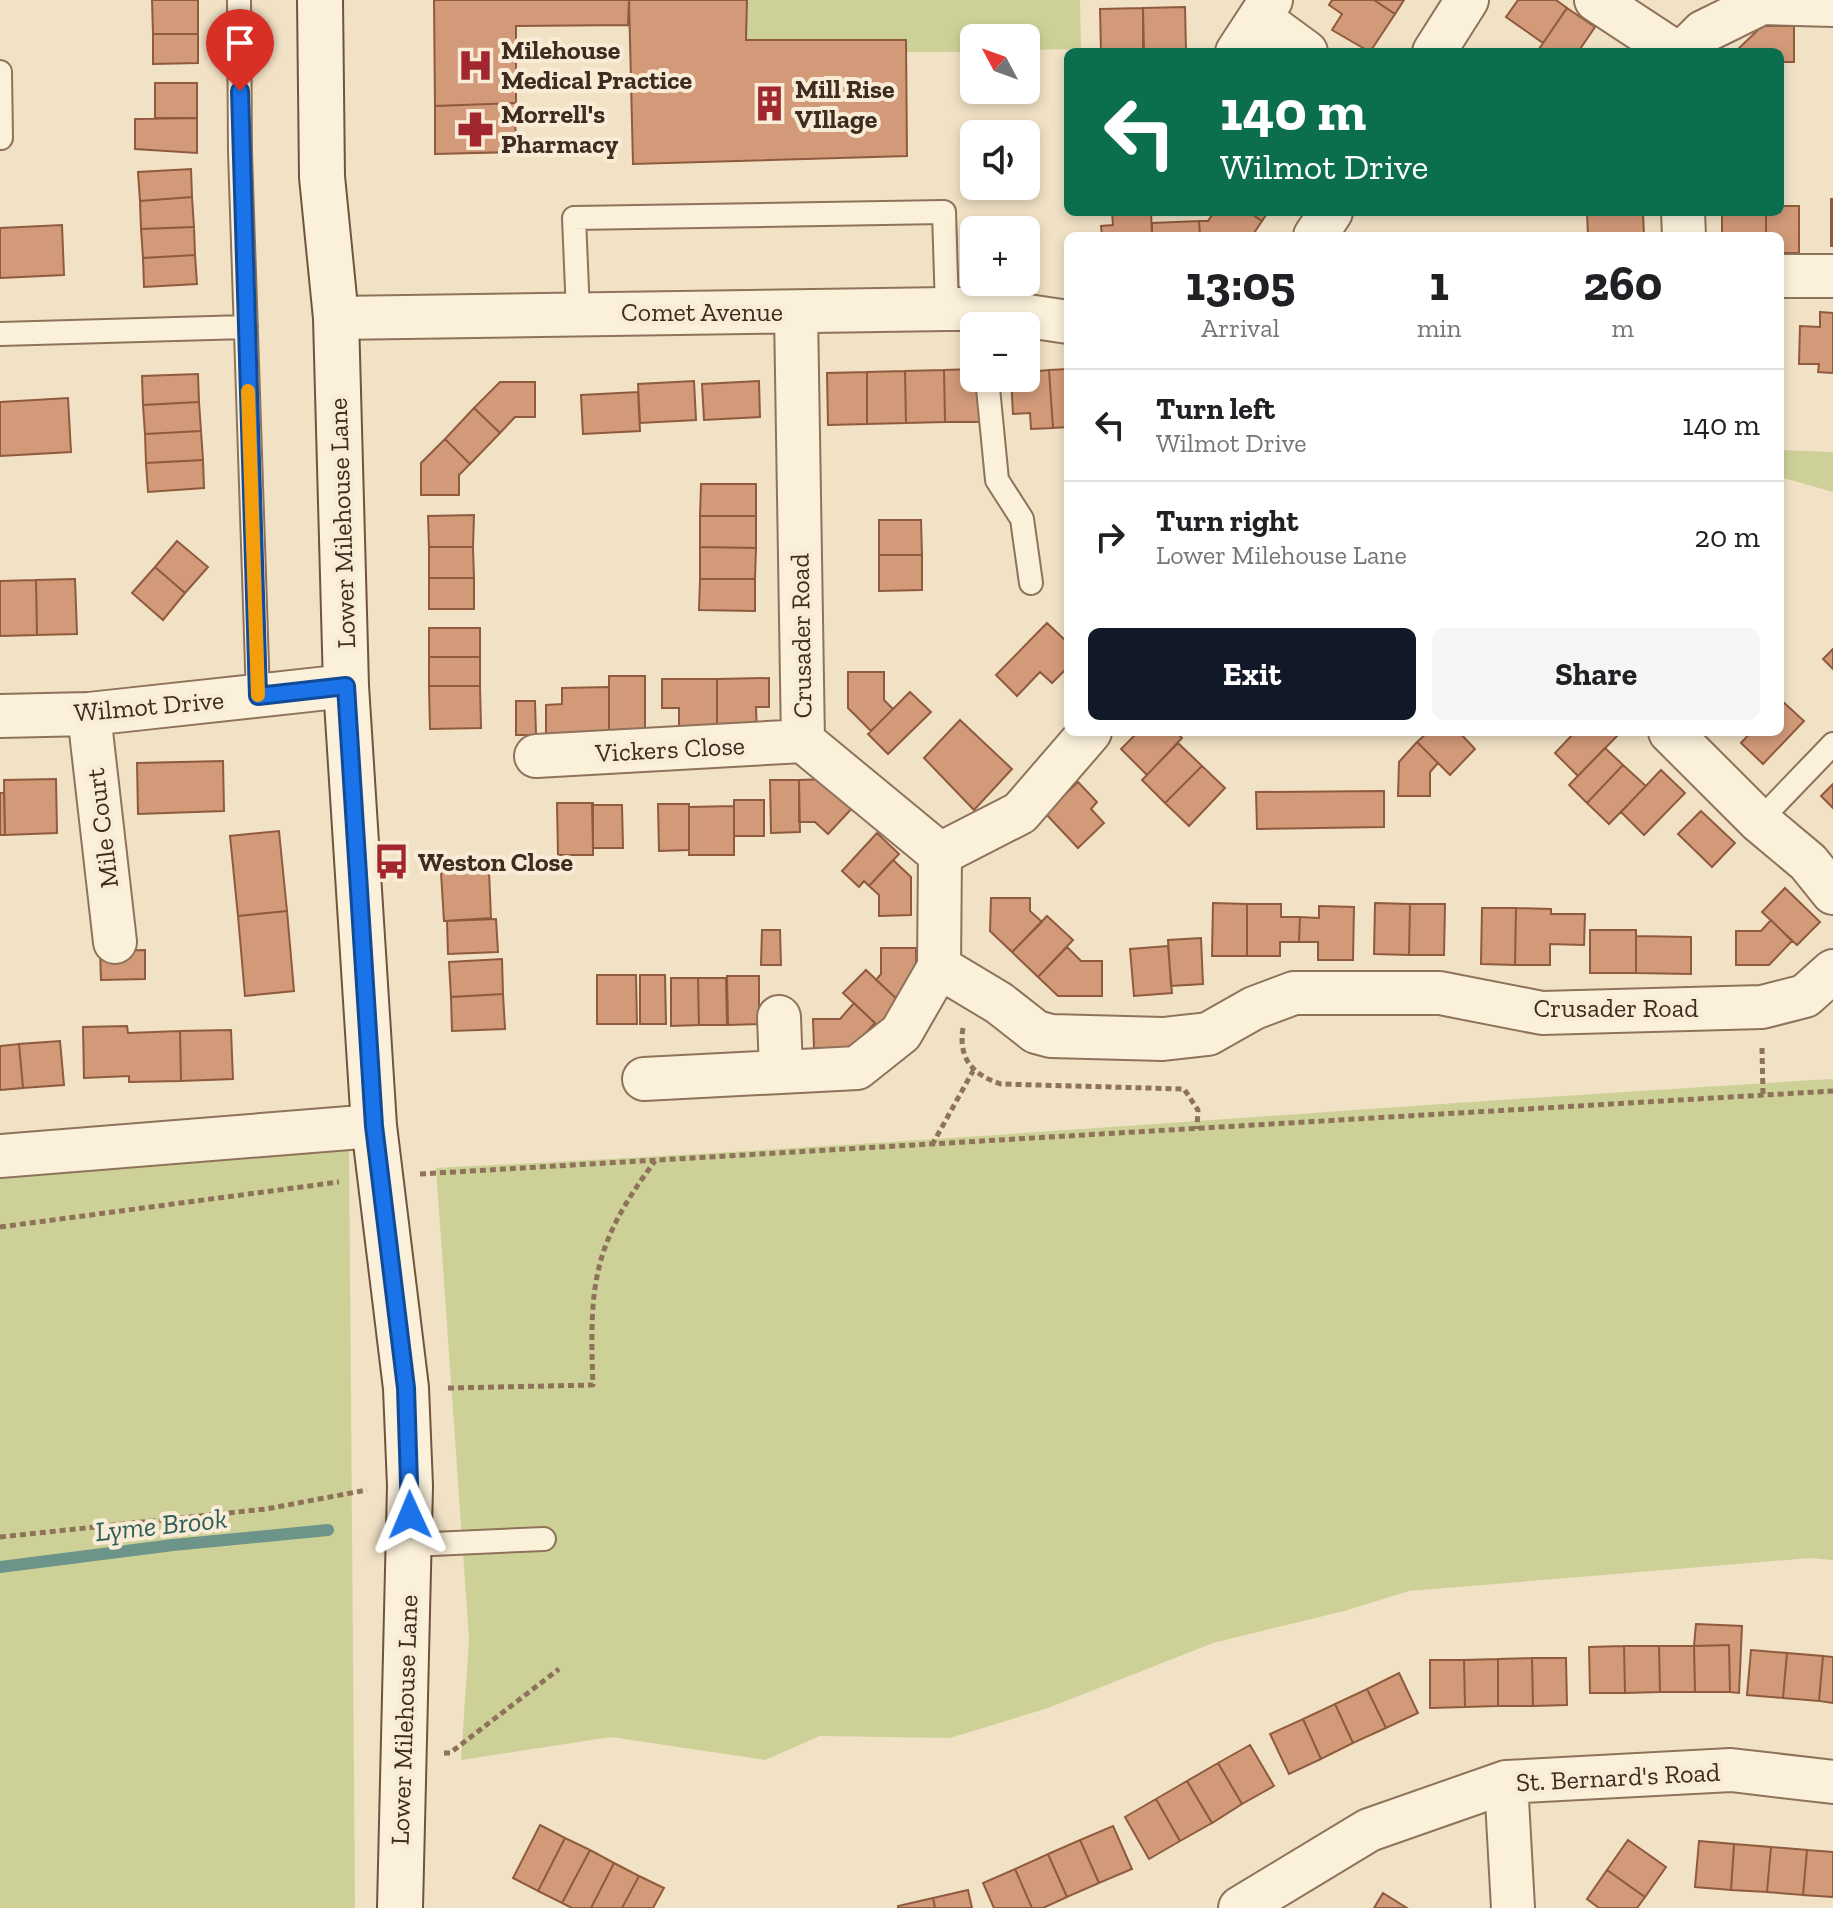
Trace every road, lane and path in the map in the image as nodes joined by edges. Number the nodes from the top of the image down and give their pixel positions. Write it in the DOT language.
graph roads {
  1 [pos="239,0"];
  2 [pos="320,0"];
  3 [pos="1467,0"];
  4 [pos="1596,0"];
  5 [pos="1833,5"];
  6 [pos="1256,24"];
  7 [pos="1299,48"];
  8 [pos="1437,48"];
  9 [pos="1669,48"];
  10 [pos="1687,48"];
  11 [pos="0,72"];
  12 [pos="1,138"];
  13 [pos="1784,276"];
  14 [pos="1833,276"];
  15 [pos="796,312"];
  16 [pos="969,312"];
  17 [pos="578,313"];
  18 [pos="960,315"];
  19 [pos="336,318"];
  20 [pos="1040,320"];
  21 [pos="1064,322"];
  22 [pos="246,327"];
  23 [pos="0,334"];
  24 [pos="988,392"];
  25 [pos="1031,583"];
  26 [pos="346,686"];
  27 [pos="258,696"];
  28 [pos="89,714"];
  29 [pos="0,716"];
  30 [pos="1087,736"];
  31 [pos="1674,736"];
  32 [pos="803,741"];
  33 [pos="1833,744"];
  34 [pos="536,756"];
  35 [pos="1759,821"];
  36 [pos="940,854"];
  37 [pos="1833,893"];
  38 [pos="115,942"];
  39 [pos="939,967"];
  40 [pos="1833,971"];
  41 [pos="1762,1007"];
  42 [pos="779,1017"];
  43 [pos="781,1071"];
  44 [pos="973,1071"];
  45 [pos="644,1079"];
  46 [pos="1833,1091"];
  47 [pos="1763,1096"];
  48 [pos="374,1126"];
  49 [pos="932,1145"];
  50 [pos="0,1156"];
  51 [pos="656,1160"];
  52 [pos="379,1176"];
  53 [pos="0,1227"];
  54 [pos="406,1388"];
  55 [pos="410,1486"];
  56 [pos="0,1537"];
  57 [pos="544,1539"];
  58 [pos="410,1545"];
  59 [pos="559,1669"];
  60 [pos="401,1755"];
  61 [pos="1506,1782"];
  62 [pos="1833,1782"];
  63 [pos="400,1908"];
  64 [pos="1240,1908"];
  65 [pos="1513,1908"];
  1 -- 22 [label="lane"];
  2 -- 19 [label="main road, Lower Milehouse Lane"];
  3 -- 8 [label="street"];
  4 -- 9 [label="street"];
  5 -- 10 [label="street"];
  6 -- 7 [label="street"];
  11 -- 12 [label="lane"];
  13 -- 14 [label="street"];
  15 -- 17 [label="street, Comet Avenue"];
  15 -- 18 [label="street, Comet Avenue"];
  15 -- 32 [label="street, Crusader Road"];
  16 -- 17 [label="lane"];
  17 -- 19 [label="street, Comet Avenue"];
  19 -- 26 [label="main road, Lower Milehouse Lane"];
  20 -- 21 [label="street, Comet Avenue"];
  22 -- 23 [label="lane"];
  22 -- 27 [label="lane"];
  24 -- 25 [label="lane"];
  26 -- 27 [label="street, Wilmot Drive"];
  26 -- 48 [label="main road, Lower Milehouse Lane"];
  27 -- 28 [label="street, Wilmot Drive"];
  28 -- 29 [label="street, Wilmot Drive"];
  28 -- 38 [label="street, Mile Court"];
  30 -- 36 [label="street"];
  31 -- 35 [label="street"];
  32 -- 34 [label="street, Vickers Close"];
  32 -- 36 [label="street, Crusader Road"];
  33 -- 35 [label="lane"];
  35 -- 37 [label="street"];
  36 -- 39 [label="street"];
  39 -- 41 [label="street, Crusader Road"];
  39 -- 43 [label="street"];
  40 -- 41 [label="street, Crusader Road"];
  41 -- 47 [label="path"];
  42 -- 43 [label="street"];
  43 -- 45 [label="street"];
  44 -- 49 [label="path"];
  46 -- 47 [label="path"];
  47 -- 49 [label="path"];
  48 -- 50 [label="street"];
  48 -- 52 [label="main road, Lower Milehouse Lane"];
  49 -- 51 [label="path"];
  51 -- 52 [label="path"];
  51 -- 54 [label="path"];
  52 -- 53 [label="path"];
  52 -- 54 [label="main road, Lower Milehouse Lane"];
  54 -- 55 [label="main road, Lower Milehouse Lane"];
  55 -- 56 [label="path"];
  55 -- 58 [label="main road, Lower Milehouse Lane"];
  57 -- 58 [label="lane"];
  58 -- 60 [label="main road, Lower Milehouse Lane"];
  59 -- 60 [label="path"];
  60 -- 63 [label="main road, Lower Milehouse Lane"];
  61 -- 62 [label="street, St. Bernard's Road"];
  61 -- 64 [label="street, St. Bernard's Road"];
  61 -- 65 [label="street"];
}
